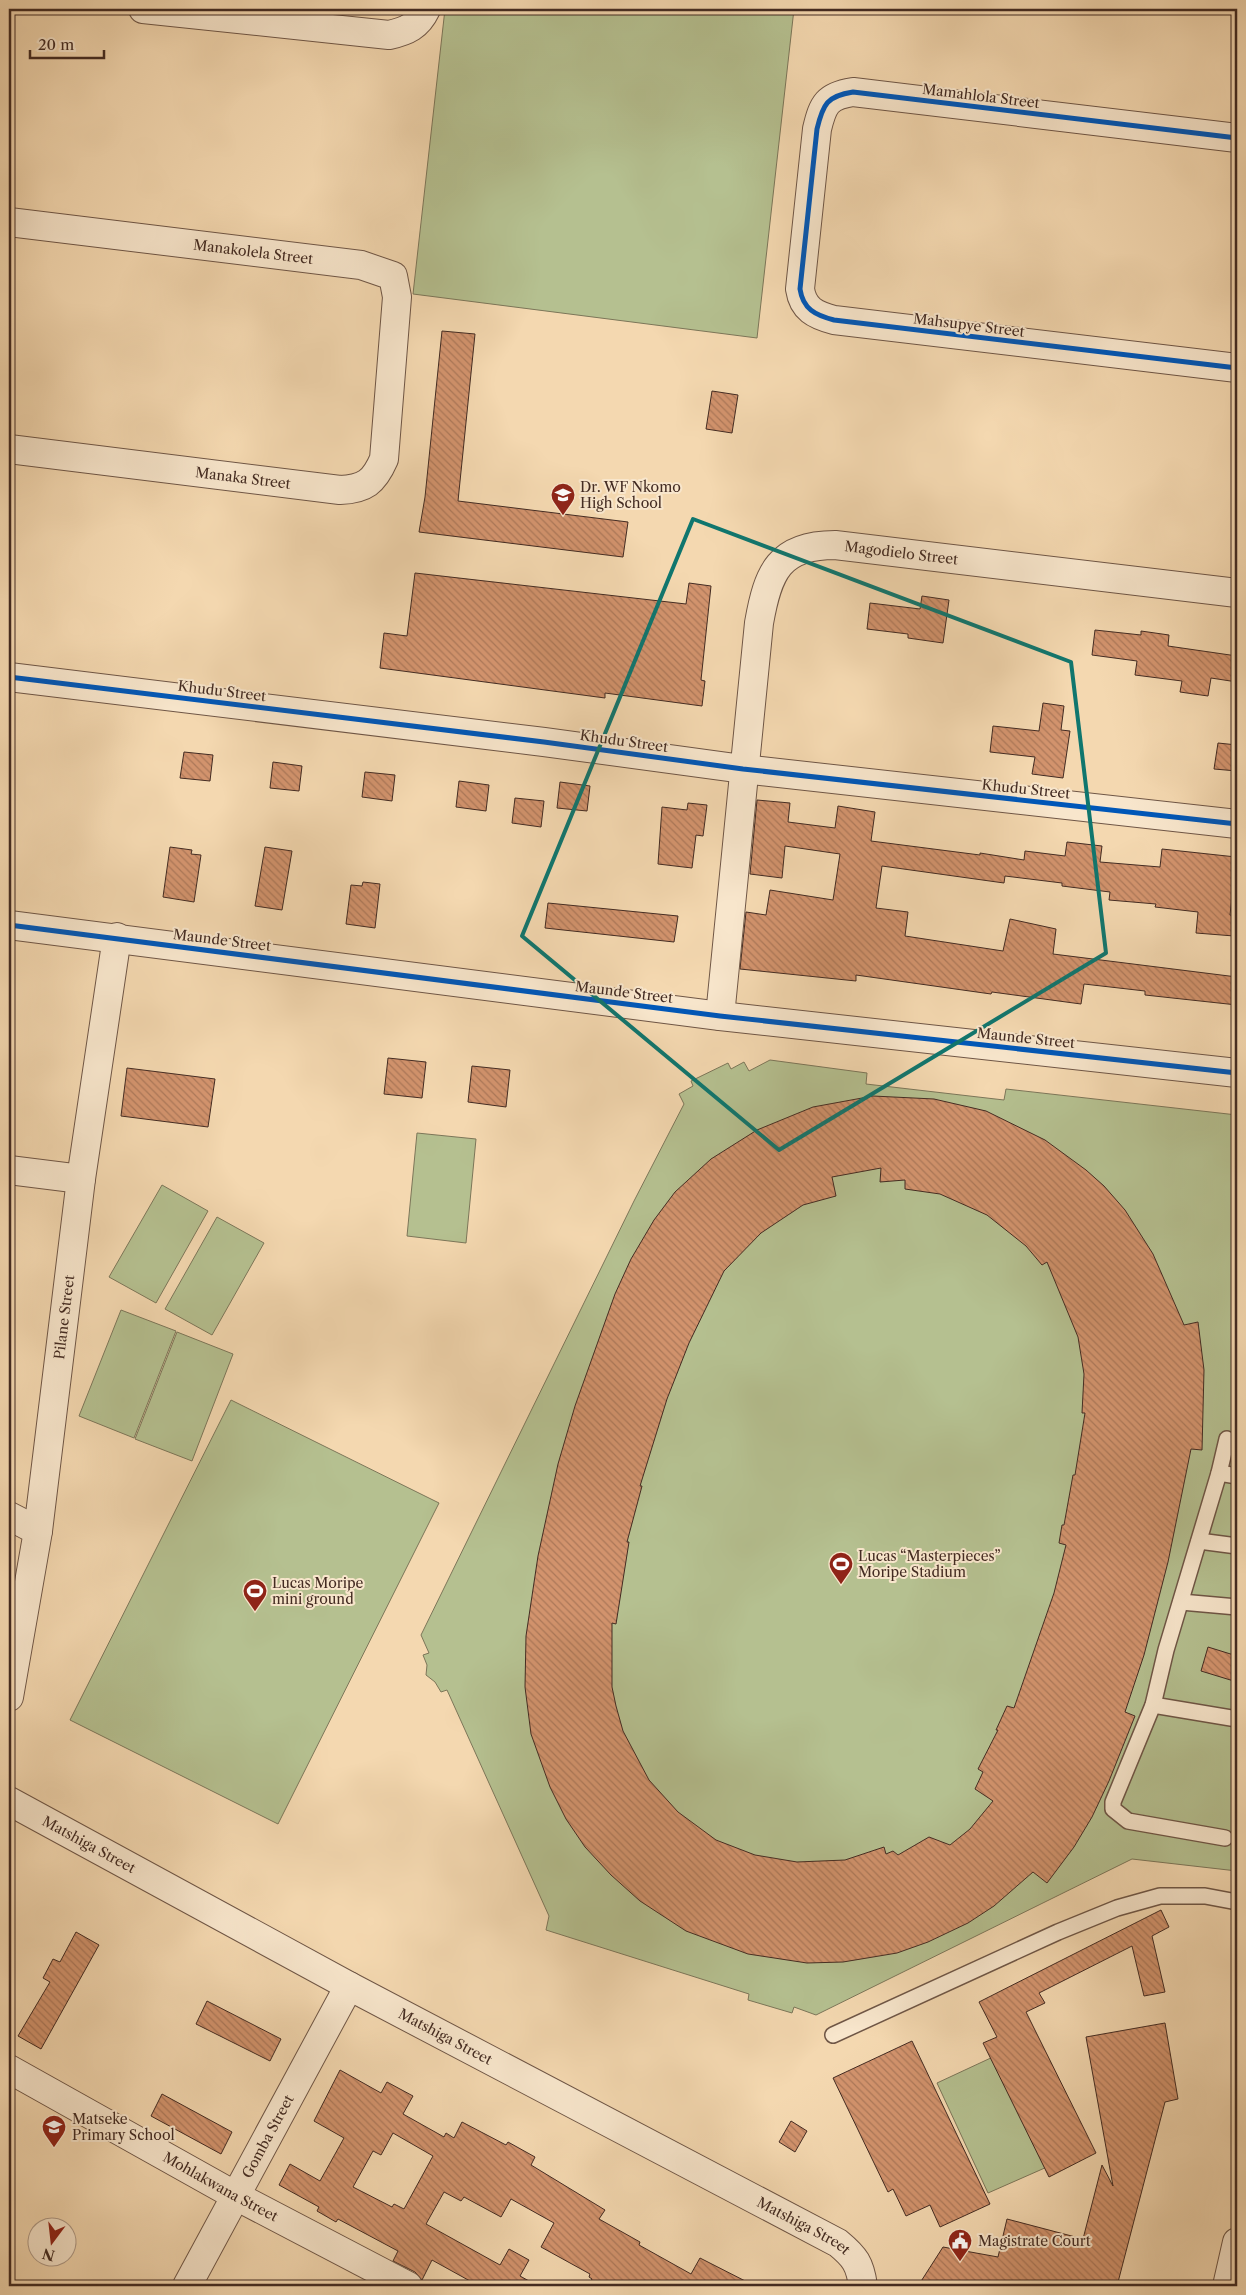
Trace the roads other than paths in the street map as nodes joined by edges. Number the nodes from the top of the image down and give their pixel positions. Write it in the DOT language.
graph roads {
  1 [pos="142,9"];
  2 [pos="426,9"];
  3 [pos="1237,138"];
  4 [pos="809,203"];
  5 [pos="9,222"];
  6 [pos="1237,368"];
  7 [pos="391,379"];
  8 [pos="9,449"];
  9 [pos="1237,593"];
  10 [pos="9,677"];
  11 [pos="743,769"];
  12 [pos="1237,824"];
  13 [pos="9,925"];
  14 [pos="117,937"];
  15 [pos="720,1016"];
  16 [pos="1237,1073"];
  17 [pos="9,1170"];
  18 [pos="81,1179"];
  19 [pos="1227,1439"];
  20 [pos="1220,1474"];
  21 [pos="1237,1476"];
  22 [pos="9,1516"];
  23 [pos="38,1531"];
  24 [pos="1199,1541"];
  25 [pos="1237,1546"];
  26 [pos="1181,1602"];
  27 [pos="1237,1607"];
  28 [pos="9,1697"];
  29 [pos="1153,1704"];
  30 [pos="1237,1719"];
  31 [pos="9,1801"];
  32 [pos="1225,1838"];
  33 [pos="1237,1902"];
  34 [pos="349,1986"];
  35 [pos="833,2035"];
  36 [pos="9,2069"];
  37 [pos="236,2196"];
  38 [pos="1237,2242"];
  39 [pos="187,2286"];
  40 [pos="408,2286"];
  41 [pos="863,2286"];
  42 [pos="1227,2286"];
  1 -- 2 [label="street"];
  3 -- 4 [label="street, Mamahlola Street"];
  4 -- 6 [label="street, Mahsupye Street"];
  5 -- 7 [label="street, Manakolela Street"];
  7 -- 8 [label="street, Manaka Street"];
  9 -- 11 [label="street, Magodielo Street"];
  10 -- 11 [label="street, Khudu Street"];
  11 -- 12 [label="street, Khudu Street"];
  11 -- 15 [label="street, Magodielo Street"];
  13 -- 14 [label="street, Maunde Street"];
  14 -- 15 [label="street, Maunde Street"];
  14 -- 18 [label="street, Pilane Street"];
  15 -- 16 [label="street, Maunde Street"];
  17 -- 18 [label="street"];
  18 -- 23 [label="street, Pilane Street"];
  19 -- 20 [label="lane"];
  20 -- 21 [label="lane"];
  20 -- 24 [label="lane"];
  22 -- 23 [label="street"];
  23 -- 28 [label="street, Pilane Street"];
  24 -- 25 [label="lane"];
  24 -- 26 [label="lane"];
  26 -- 27 [label="lane"];
  26 -- 29 [label="lane"];
  29 -- 30 [label="lane"];
  29 -- 32 [label="lane"];
  31 -- 34 [label="street, Matshiga Street"];
  33 -- 35 [label="lane"];
  34 -- 37 [label="street, Gomba Street"];
  34 -- 41 [label="street, Matshiga Street"];
  36 -- 37 [label="street, Mohlakwana Street"];
  37 -- 39 [label="street, Gomba Street"];
  37 -- 40 [label="street, Mohlakwana Street"];
  38 -- 42 [label="street"];
}
